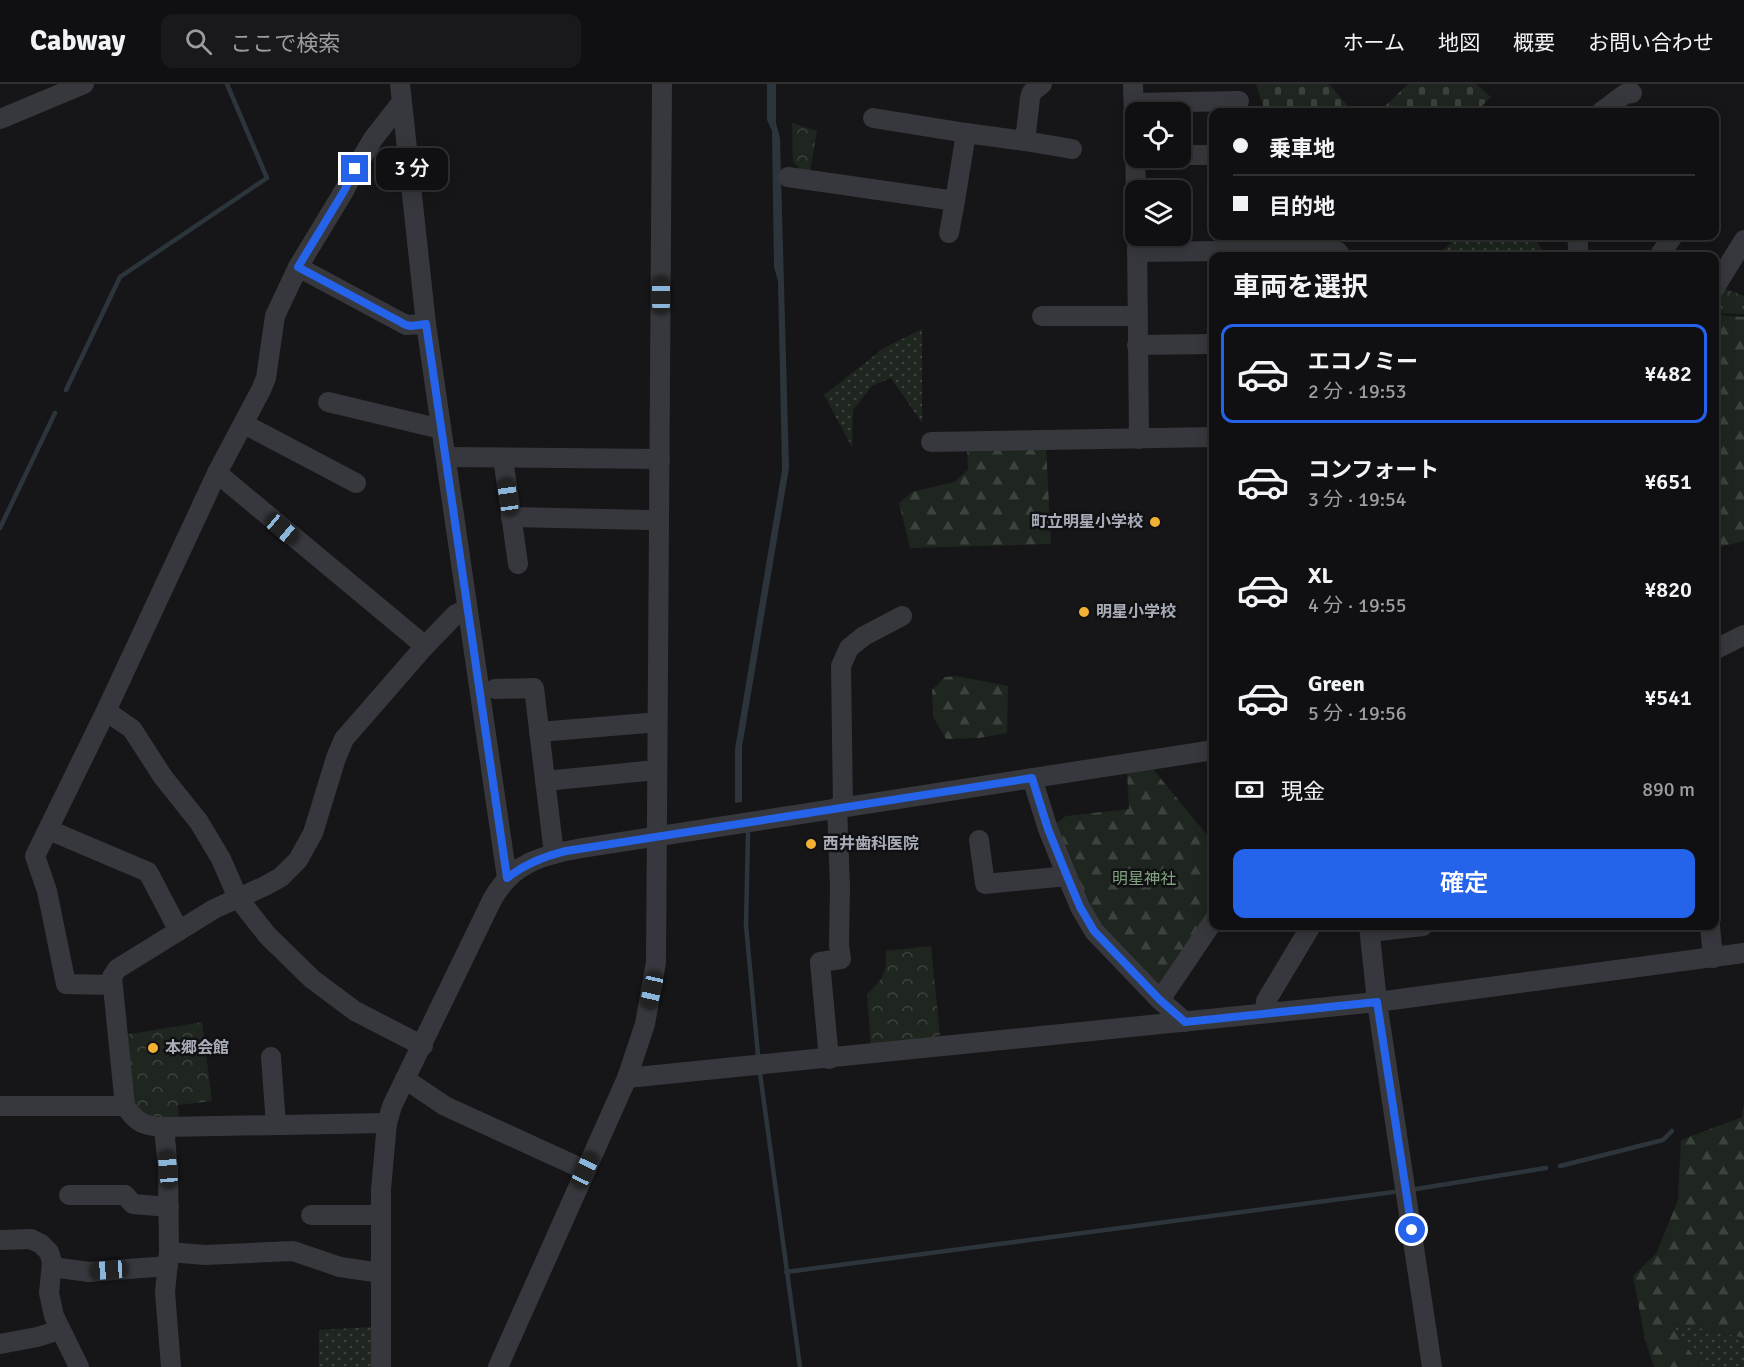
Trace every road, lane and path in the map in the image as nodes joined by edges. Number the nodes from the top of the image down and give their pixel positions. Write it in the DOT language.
graph roads {
  1 [pos="84,84"];
  2 [pos="662,84"];
  3 [pos="1042,84"];
  4 [pos="1636,89"];
  5 [pos="400,93"];
  6 [pos="1134,94"];
  7 [pos="1239,99"];
  8 [pos="1606,108"];
  9 [pos="1622,108"];
  10 [pos="873,118"];
  11 [pos="0,119"];
  12 [pos="966,133"];
  13 [pos="1025,141"];
  14 [pos="1072,149"];
  15 [pos="1191,155"];
  16 [pos="1209,155"];
  17 [pos="788,177"];
  18 [pos="955,201"];
  19 [pos="950,233"];
  20 [pos="1744,240"];
  21 [pos="1191,243"];
  22 [pos="1244,243"];
  23 [pos="1137,246"];
  24 [pos="1338,252"];
  25 [pos="298,267"];
  26 [pos="1719,281"];
  27 [pos="1137,315"];
  28 [pos="1042,316"];
  29 [pos="426,324"];
  30 [pos="1209,344"];
  31 [pos="1137,345"];
  32 [pos="328,402"];
  33 [pos="243,424"];
  34 [pos="441,429"];
  35 [pos="1209,438"];
  36 [pos="1139,439"];
  37 [pos="932,442"];
  38 [pos="446,457"];
  39 [pos="503,458"];
  40 [pos="660,459"];
  41 [pos="217,473"];
  42 [pos="356,483"];
  43 [pos="511,517"];
  44 [pos="646,520"];
  45 [pos="518,564"];
  46 [pos="467,609"];
  47 [pos="902,616"];
  48 [pos="1744,635"];
  49 [pos="424,646"];
  50 [pos="1719,648"];
  51 [pos="495,689"];
  52 [pos="106,711"];
  53 [pos="647,723"];
  54 [pos="539,732"];
  55 [pos="1209,751"];
  56 [pos="646,771"];
  57 [pos="1032,778"];
  58 [pos="545,781"];
  59 [pos="840,807"];
  60 [pos="49,830"];
  61 [pos="657,837"];
  62 [pos="980,840"];
  63 [pos="554,854"];
  64 [pos="1067,876"];
  65 [pos="507,878"];
  66 [pos="238,898"];
  67 [pos="1209,927"];
  68 [pos="1309,930"];
  69 [pos="1369,930"];
  70 [pos="1710,930"];
  71 [pos="179,931"];
  72 [pos="1744,953"];
  73 [pos="1713,958"];
  74 [pos="112,985"];
  75 [pos="1160,1000"];
  76 [pos="1377,1002"];
  77 [pos="1265,1013"];
  78 [pos="1185,1022"];
  79 [pos="423,1046"];
  80 [pos="271,1057"];
  81 [pos="829,1059"];
  82 [pos="627,1078"];
  83 [pos="405,1079"];
  84 [pos="0,1106"];
  85 [pos="125,1106"];
  86 [pos="387,1123"];
  87 [pos="276,1125"];
  88 [pos="164,1127"];
  89 [pos="585,1170"];
  90 [pos="69,1196"];
  91 [pos="169,1207"];
  92 [pos="311,1215"];
  93 [pos="381,1215"];
  94 [pos="0,1240"];
  95 [pos="169,1259"];
  96 [pos="52,1267"];
  97 [pos="381,1273"];
  98 [pos="60,1330"];
  99 [pos="0,1344"];
  100 [pos="79,1367"];
  101 [pos="171,1367"];
  102 [pos="381,1367"];
  103 [pos="498,1367"];
  104 [pos="1432,1367"];
  1 -- 11 [label="street"];
  2 -- 40 [label="street"];
  3 -- 13 [label="street"];
  4 -- 8 [label="street"];
  4 -- 9 [label="street"];
  5 -- 25 [label="street"];
  5 -- 29 [label="street"];
  6 -- 7 [label="street"];
  10 -- 12 [label="street"];
  12 -- 13 [label="street"];
  12 -- 18 [label="street"];
  13 -- 14 [label="street"];
  15 -- 16 [label="street"];
  17 -- 18 [label="street"];
  18 -- 19 [label="street"];
  20 -- 26 [label="street"];
  21 -- 22 [label="street"];
  22 -- 24 [label="street"];
  23 -- 27 [label="street"];
  25 -- 29 [label="street"];
  25 -- 33 [label="street"];
  27 -- 28 [label="street"];
  27 -- 31 [label="street"];
  29 -- 34 [label="street"];
  30 -- 31 [label="street"];
  31 -- 36 [label="street"];
  32 -- 34 [label="street"];
  33 -- 41 [label="street"];
  33 -- 42 [label="street"];
  34 -- 38 [label="street"];
  35 -- 36 [label="street"];
  36 -- 37 [label="street"];
  38 -- 39 [label="street"];
  38 -- 46 [label="street"];
  39 -- 40 [label="street"];
  39 -- 43 [label="street"];
  40 -- 61 [label="street"];
  41 -- 49 [label="street"];
  41 -- 52 [label="street"];
  43 -- 44 [label="street"];
  43 -- 45 [label="street"];
  46 -- 49 [label="street"];
  46 -- 65 [label="street"];
  47 -- 59 [label="street"];
  48 -- 50 [label="street"];
  49 -- 66 [label="street"];
  51 -- 54 [label="street"];
  52 -- 60 [label="street"];
  52 -- 66 [label="street"];
  53 -- 54 [label="street"];
  54 -- 58 [label="street"];
  55 -- 57 [label="street"];
  56 -- 58 [label="street"];
  57 -- 59 [label="street"];
  57 -- 64 [label="street"];
  58 -- 63 [label="street"];
  59 -- 61 [label="street"];
  59 -- 81 [label="street"];
  60 -- 71 [label="street"];
  60 -- 74 [label="street"];
  61 -- 63 [label="street"];
  61 -- 82 [label="street"];
  62 -- 64 [label="street"];
  63 -- 65 [label="street"];
  64 -- 75 [label="street"];
  65 -- 79 [label="street"];
  66 -- 71 [label="street"];
  66 -- 79 [label="street"];
  67 -- 75 [label="street"];
  68 -- 77 [label="street"];
  69 -- 76 [label="street"];
  70 -- 73 [label="street"];
  71 -- 74 [label="street"];
  72 -- 73 [label="street"];
  73 -- 76 [label="street"];
  74 -- 85 [label="street"];
  75 -- 78 [label="street"];
  76 -- 77 [label="street"];
  76 -- 104 [label="street"];
  77 -- 78 [label="street"];
  78 -- 81 [label="street"];
  79 -- 83 [label="street"];
  80 -- 87 [label="street"];
  81 -- 82 [label="street"];
  82 -- 89 [label="street"];
  83 -- 86 [label="street"];
  83 -- 89 [label="street"];
  84 -- 85 [label="street"];
  85 -- 88 [label="street"];
  86 -- 87 [label="street"];
  86 -- 93 [label="street"];
  87 -- 88 [label="street"];
  88 -- 91 [label="street"];
  89 -- 103 [label="street"];
  90 -- 91 [label="street"];
  91 -- 95 [label="street"];
  92 -- 93 [label="street"];
  93 -- 97 [label="street"];
  94 -- 96 [label="street"];
  95 -- 96 [label="street"];
  95 -- 97 [label="street"];
  95 -- 101 [label="street"];
  96 -- 98 [label="street"];
  97 -- 102 [label="street"];
  98 -- 99 [label="street"];
  98 -- 100 [label="street"];
}
